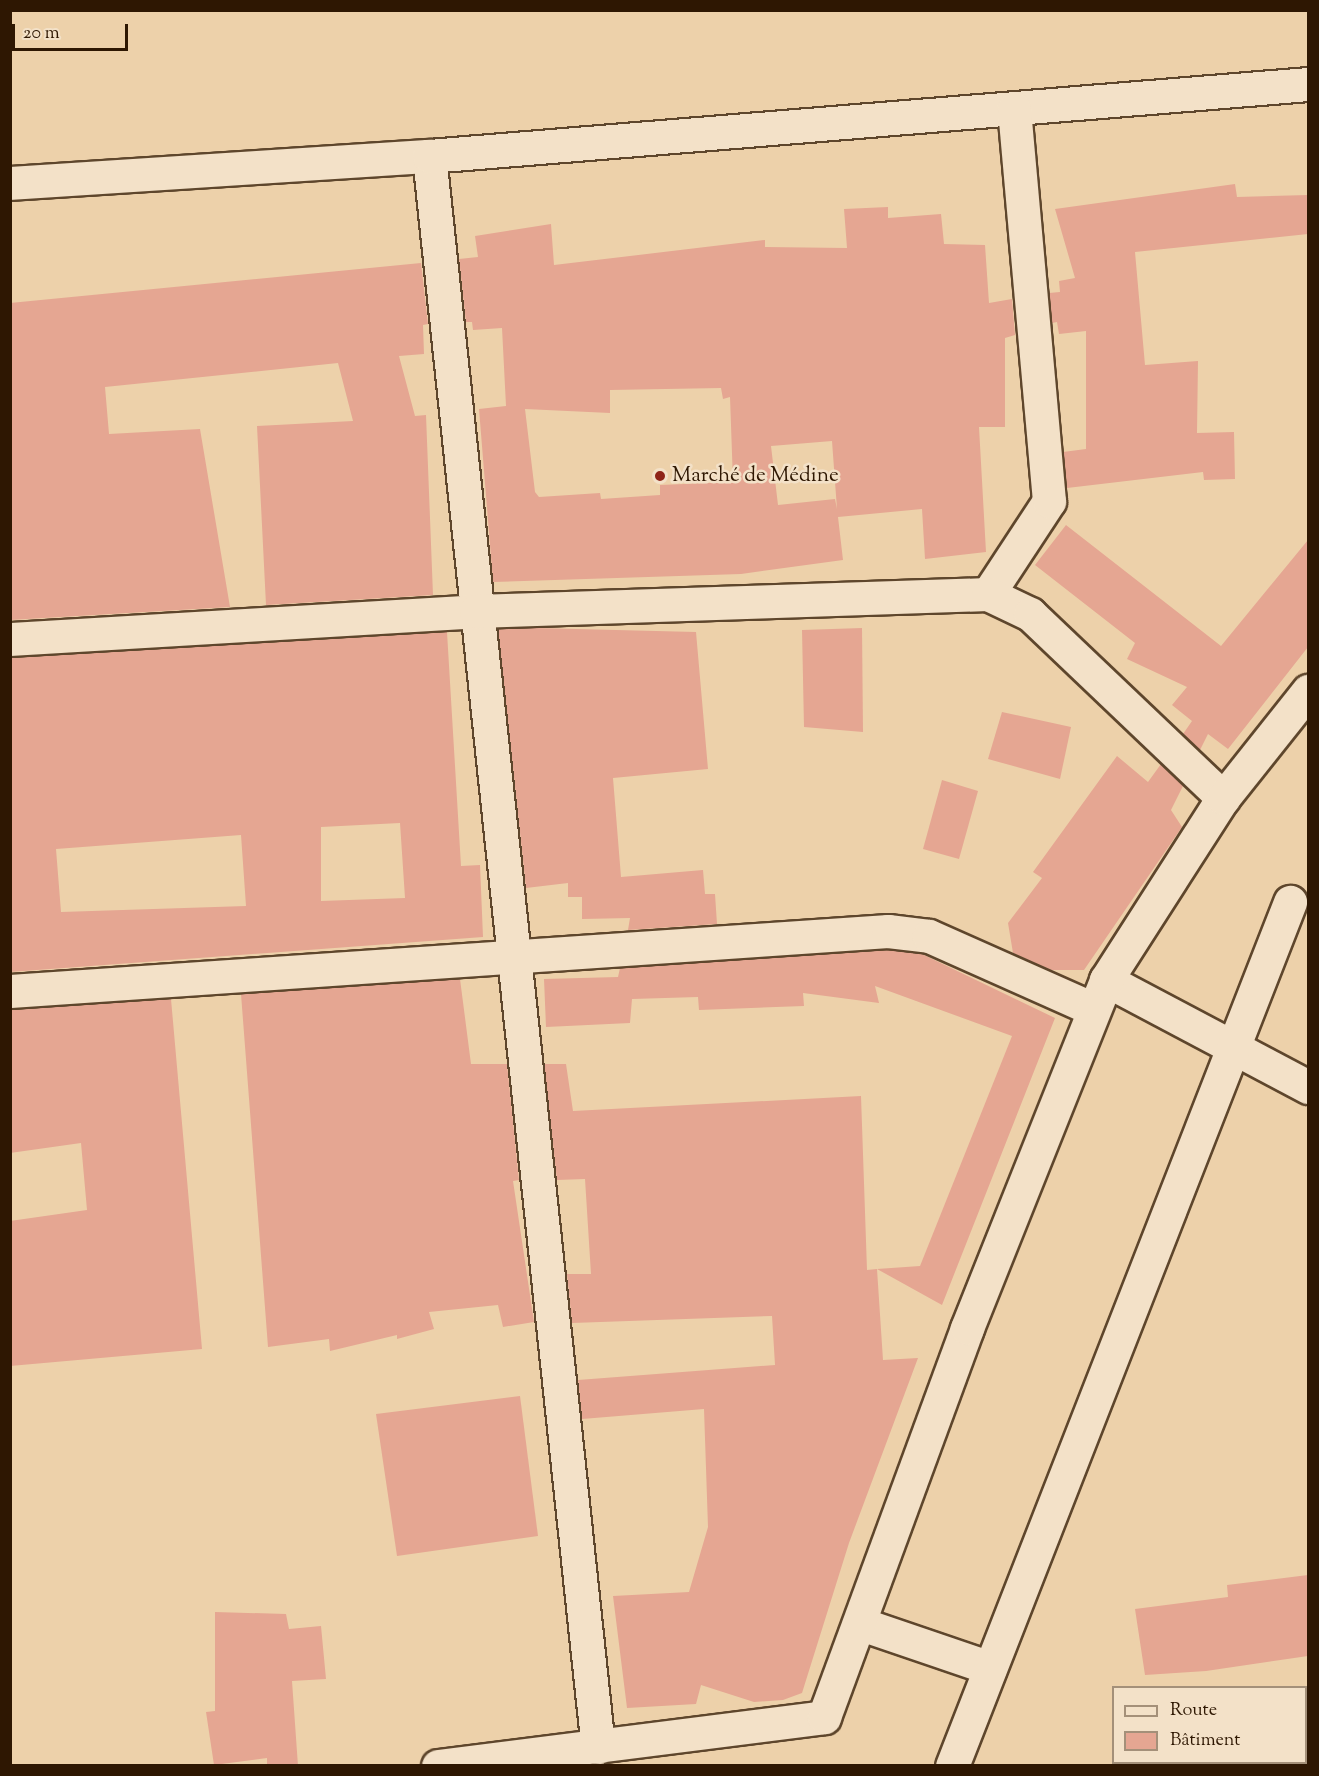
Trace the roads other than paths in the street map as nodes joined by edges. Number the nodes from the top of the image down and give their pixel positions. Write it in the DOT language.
graph roads {
  1 [pos="1308,84"];
  2 [pos="1014,109"];
  3 [pos="429,156"];
  4 [pos="10,183"];
  5 [pos="988,594"];
  6 [pos="477,611"];
  7 [pos="10,639"];
  8 [pos="1308,691"];
  9 [pos="1222,798"];
  10 [pos="1290,902"];
  11 [pos="512,958"];
  12 [pos="10,992"];
  13 [pos="1099,995"];
  14 [pos="1233,1048"];
  15 [pos="1308,1087"];
  16 [pos="861,1624"];
  17 [pos="990,1668"];
  18 [pos="598,1747"];
  19 [pos="438,1766"];
  20 [pos="952,1766"];
  1 -- 2 [label="street"];
  2 -- 3 [label="street"];
  2 -- 5 [label="street"];
  3 -- 4 [label="street"];
  3 -- 6 [label="street"];
  5 -- 6 [label="street"];
  5 -- 9 [label="street"];
  6 -- 7 [label="street"];
  6 -- 11 [label="street"];
  8 -- 9 [label="street"];
  9 -- 13 [label="street"];
  10 -- 14 [label="street"];
  11 -- 12 [label="street"];
  11 -- 13 [label="street"];
  11 -- 18 [label="street"];
  13 -- 14 [label="street"];
  13 -- 16 [label="street"];
  14 -- 15 [label="street"];
  14 -- 17 [label="street"];
  16 -- 17 [label="street"];
  16 -- 18 [label="street"];
  17 -- 20 [label="street"];
  18 -- 19 [label="street"];
}
